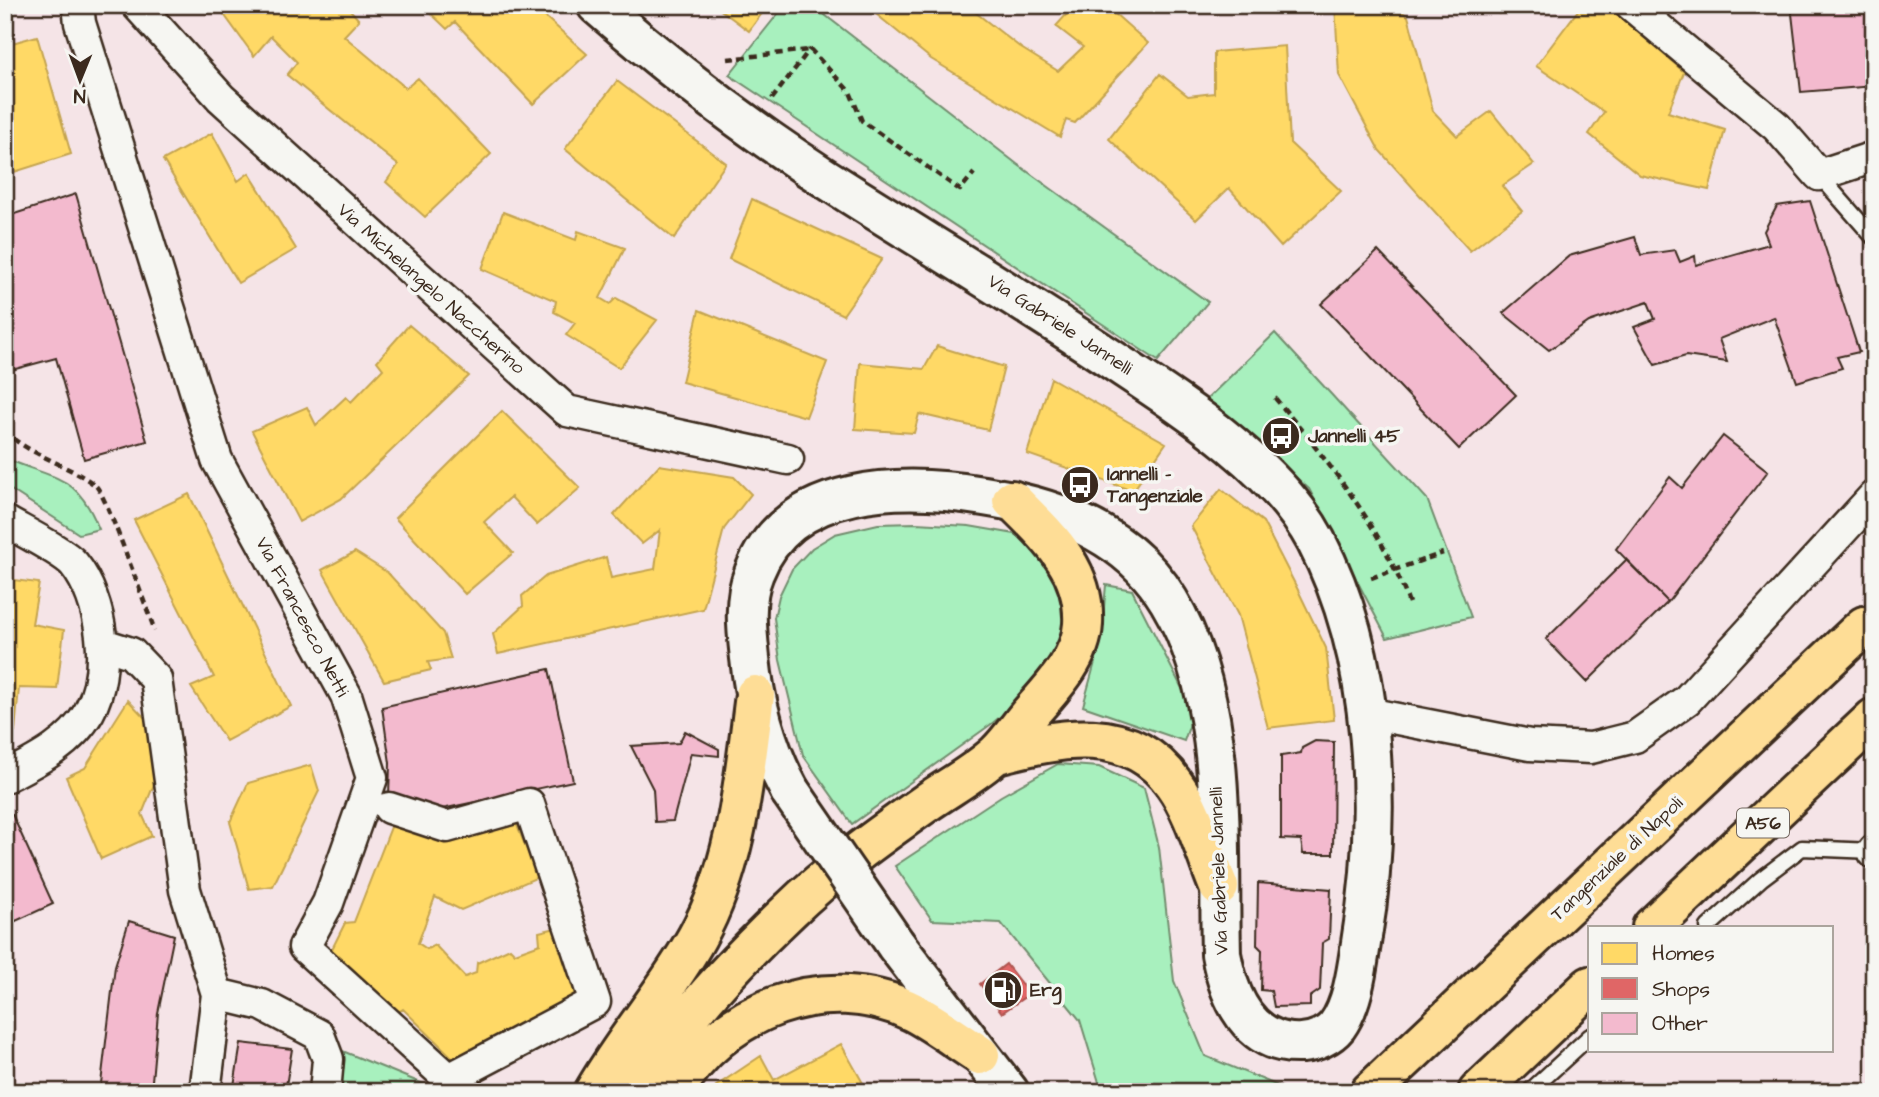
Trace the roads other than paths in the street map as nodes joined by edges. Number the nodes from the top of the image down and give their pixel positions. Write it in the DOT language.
graph roads {
  1 [pos="78,5"];
  2 [pos="136,5"];
  3 [pos="597,5"];
  4 [pos="1631,5"];
  5 [pos="1874,157"];
  6 [pos="1819,175"];
  7 [pos="1874,238"];
  8 [pos="788,459"];
  9 [pos="1873,498"];
  10 [pos="1012,500"];
  11 [pos="5,521"];
  12 [pos="1864,626"];
  13 [pos="103,644"];
  14 [pos="755,695"];
  15 [pos="1367,713"];
  16 [pos="1874,718"];
  17 [pos="997,754"];
  18 [pos="5,777"];
  19 [pos="389,808"];
  20 [pos="1873,851"];
  21 [pos="1219,887"];
  22 [pos="1653,926"];
  23 [pos="1709,926"];
  24 [pos="1588,988"];
  25 [pos="218,994"];
  26 [pos="1588,1038"];
  27 [pos="980,1055"];
  28 [pos="205,1092"];
  29 [pos="325,1092"];
  30 [pos="594,1092"];
  31 [pos="634,1092"];
  32 [pos="674,1092"];
  33 [pos="1009,1092"];
  34 [pos="1370,1092"];
  35 [pos="1478,1092"];
  36 [pos="1529,1092"];
  1 -- 19 [label="street, Via Francesco Netti"];
  2 -- 8 [label="street, Via Michelangelo Naccherino"];
  3 -- 15 [label="main road, Via Gabriele Jannelli"];
  4 -- 6 [label="street"];
  5 -- 6 [label="street"];
  6 -- 7 [label="lane"];
  9 -- 15 [label="street"];
  10 -- 14 [label="main road, Via Gabriele Jannelli"];
  10 -- 17 [label="highway"];
  10 -- 21 [label="main road, Via Gabriele Jannelli"];
  11 -- 13 [label="street"];
  12 -- 34 [label="highway, Tangenziale di Napoli"];
  13 -- 18 [label="street"];
  13 -- 25 [label="street"];
  14 -- 27 [label="main road, Via Gabriele Jannelli, bridge"];
  14 -- 30 [label="highway"];
  15 -- 21 [label="main road, Via Gabriele Jannelli"];
  16 -- 22 [label="highway, A56"];
  17 -- 21 [label="highway"];
  17 -- 31 [label="highway"];
  20 -- 23 [label="lane"];
  24 -- 35 [label="highway"];
  25 -- 28 [label="street"];
  25 -- 29 [label="street"];
  26 -- 36 [label="lane"];
  27 -- 32 [label="highway"];
  27 -- 33 [label="main road, Via Gabriele Jannelli"];
}
